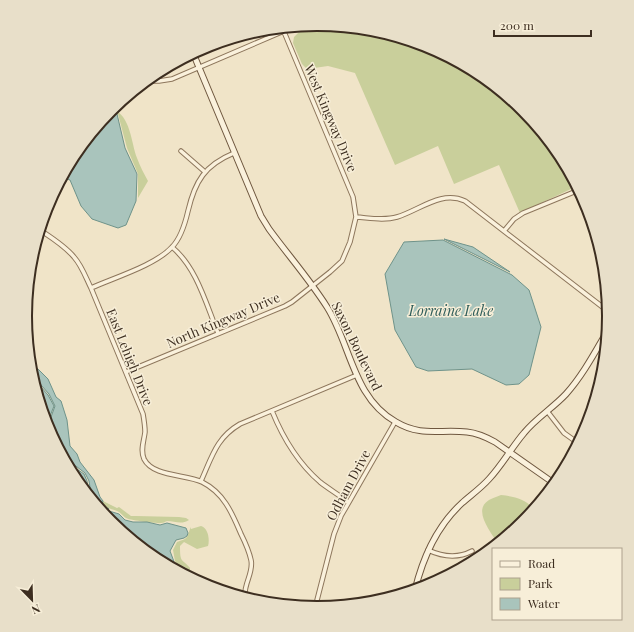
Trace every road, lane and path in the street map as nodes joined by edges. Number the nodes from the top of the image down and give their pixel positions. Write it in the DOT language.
graph roads {
  1 [pos="285,33"];
  2 [pos="271,34"];
  3 [pos="195,58"];
  4 [pos="198,68"];
  5 [pos="155,82"];
  6 [pos="181,151"];
  7 [pos="234,152"];
  8 [pos="205,172"];
  9 [pos="574,192"];
  10 [pos="356,217"];
  11 [pos="504,231"];
  12 [pos="44,233"];
  13 [pos="172,247"];
  14 [pos="312,287"];
  15 [pos="91,288"];
  16 [pos="601,306"];
  17 [pos="218,333"];
  18 [pos="601,342"];
  19 [pos="126,372"];
  20 [pos="357,375"];
  21 [pos="272,411"];
  22 [pos="547,411"];
  23 [pos="395,422"];
  24 [pos="574,440"];
  25 [pos="509,452"];
  26 [pos="549,480"];
  27 [pos="201,481"];
  28 [pos="348,502"];
  29 [pos="428,550"];
  30 [pos="472,551"];
  31 [pos="417,583"];
  32 [pos="244,591"];
  33 [pos="317,601"];
  1 -- 10 [label="street, West Kingway Drive"];
  2 -- 4 [label="street"];
  3 -- 4 [label="main road, Saxon Boulevard"];
  4 -- 5 [label="street"];
  4 -- 7 [label="main road, Saxon Boulevard"];
  6 -- 8 [label="street"];
  7 -- 8 [label="street"];
  7 -- 14 [label="main road, Saxon Boulevard"];
  8 -- 13 [label="street"];
  9 -- 11 [label="street"];
  10 -- 11 [label="street"];
  10 -- 14 [label="street, North Kingway Drive"];
  11 -- 16 [label="street"];
  12 -- 15 [label="street, East Lehigh Drive"];
  13 -- 15 [label="street"];
  13 -- 17 [label="street"];
  14 -- 17 [label="street, North Kingway Drive"];
  14 -- 20 [label="main road, Saxon Boulevard"];
  15 -- 19 [label="street, East Lehigh Drive"];
  17 -- 19 [label="street, North Kingway Drive"];
  18 -- 22 [label="main road"];
  19 -- 27 [label="street, East Lehigh Drive"];
  20 -- 21 [label="street"];
  20 -- 23 [label="main road, Saxon Boulevard"];
  21 -- 27 [label="street"];
  21 -- 28 [label="street"];
  22 -- 24 [label="street"];
  22 -- 25 [label="main road"];
  23 -- 25 [label="main road, Saxon Boulevard"];
  23 -- 28 [label="street, Odham Drive"];
  25 -- 26 [label="main road, Saxon Boulevard"];
  25 -- 29 [label="main road"];
  27 -- 32 [label="street, East Lehigh Drive"];
  28 -- 33 [label="street, Odham Drive"];
  29 -- 30 [label="street"];
  29 -- 31 [label="main road"];
}
